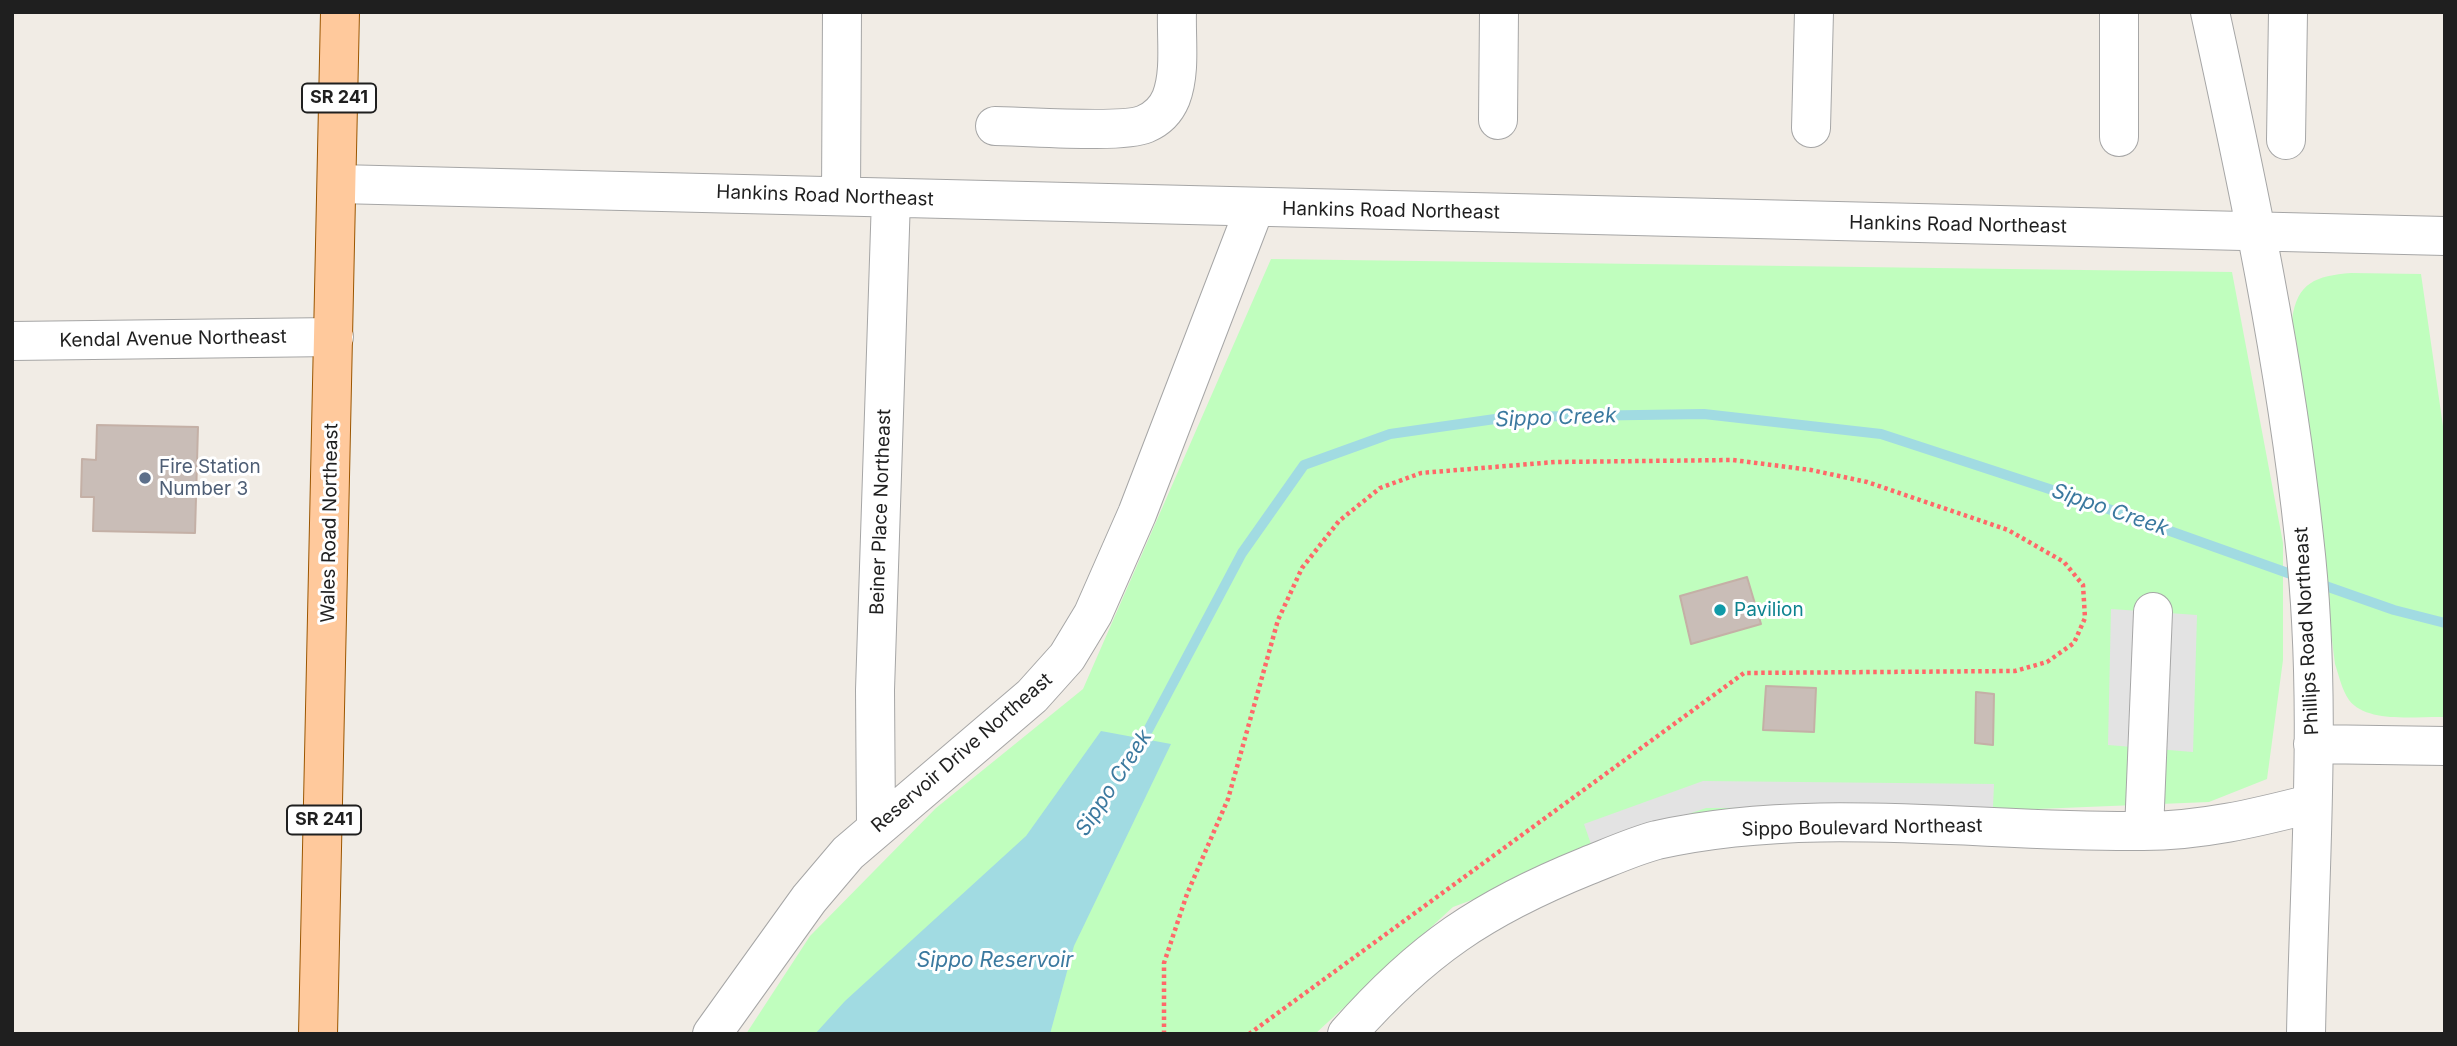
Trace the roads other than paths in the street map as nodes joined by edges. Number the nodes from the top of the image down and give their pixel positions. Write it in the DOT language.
graph roads {
  1 [pos="842,12"];
  2 [pos="1177,12"];
  3 [pos="1499,12"];
  4 [pos="1814,12"];
  5 [pos="2119,12"];
  6 [pos="2210,12"];
  7 [pos="2288,12"];
  8 [pos="348,13"];
  9 [pos="1498,120"];
  10 [pos="995,126"];
  11 [pos="1811,128"];
  12 [pos="2119,137"];
  13 [pos="2287,140"];
  14 [pos="338,184"];
  15 [pos="841,196"];
  16 [pos="891,198"];
  17 [pos="1255,207"];
  18 [pos="2258,232"];
  19 [pos="2445,236"];
  20 [pos="334,337"];
  21 [pos="12,341"];
  22 [pos="2153,611"];
  23 [pos="2313,744"];
  24 [pos="2445,746"];
  25 [pos="2311,804"];
  26 [pos="876,827"];
  27 [pos="2144,831"];
  28 [pos="318,1034"];
  29 [pos="712,1034"];
  30 [pos="1347,1034"];
  31 [pos="2306,1034"];
  1 -- 15 [label="street"];
  2 -- 10 [label="street"];
  3 -- 9 [label="street"];
  4 -- 11 [label="street"];
  5 -- 12 [label="street"];
  6 -- 18 [label="street, Phillips Road Northeast"];
  7 -- 13 [label="street"];
  8 -- 14 [label="main road, Wales Road Northeast / SR 241"];
  14 -- 15 [label="street, Hankins Road Northeast"];
  14 -- 20 [label="main road, Wales Road Northeast / SR 241"];
  15 -- 16 [label="street, Hankins Road Northeast"];
  16 -- 17 [label="street, Hankins Road Northeast"];
  16 -- 26 [label="street, Beiner Place Northeast"];
  17 -- 18 [label="street, Hankins Road Northeast"];
  17 -- 26 [label="street, Reservoir Drive Northeast"];
  18 -- 19 [label="street, Hankins Road Northeast"];
  18 -- 23 [label="street, Phillips Road Northeast"];
  20 -- 21 [label="street, Kendal Avenue Northeast"];
  20 -- 28 [label="main road, Wales Road Northeast / SR 241"];
  22 -- 27 [label="street"];
  23 -- 24 [label="street"];
  23 -- 25 [label="street, Phillips Road Northeast"];
  25 -- 27 [label="street, Sippo Boulevard Northeast"];
  25 -- 31 [label="street, Phillips Road Northeast"];
  26 -- 29 [label="street, Reservoir Drive Northeast"];
  27 -- 30 [label="street, Sippo Boulevard Northeast"];
}
